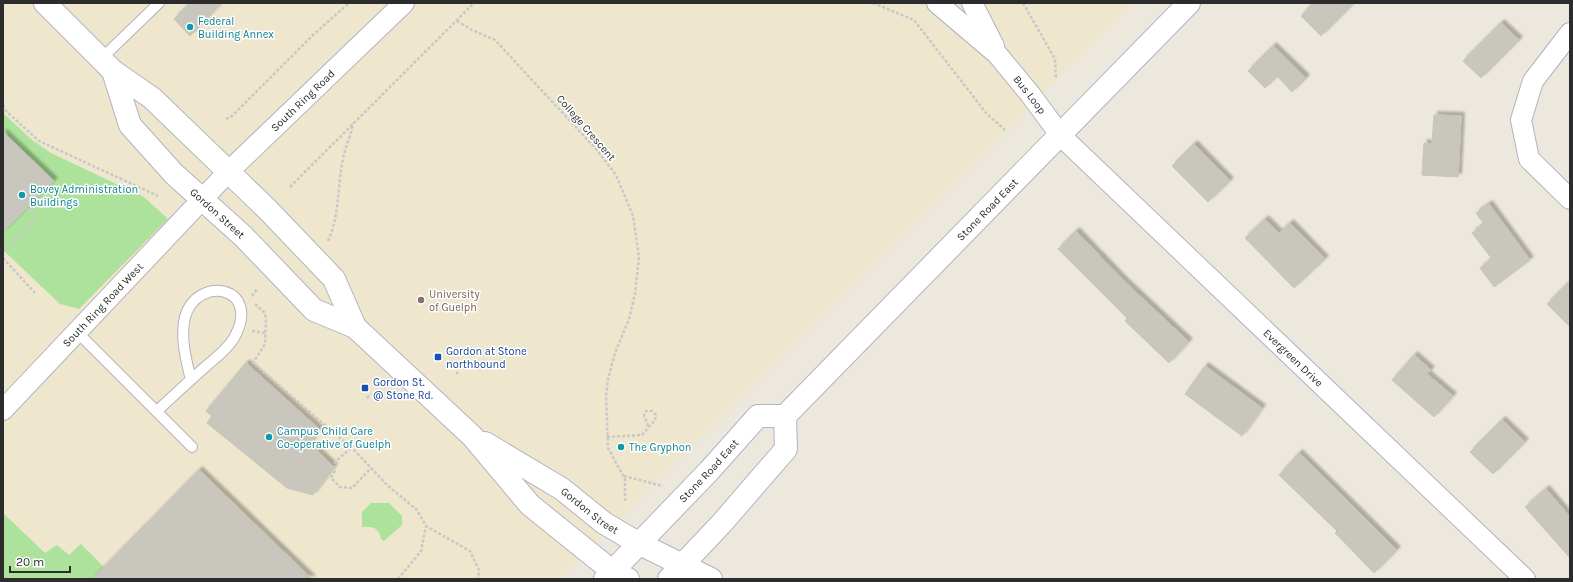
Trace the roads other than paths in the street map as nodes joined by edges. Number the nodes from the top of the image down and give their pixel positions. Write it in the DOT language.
graph roads {
  1 [pos="45,3"];
  2 [pos="159,3"];
  3 [pos="404,3"];
  4 [pos="936,3"];
  5 [pos="972,3"];
  6 [pos="1190,3"];
  7 [pos="1570,33"];
  8 [pos="997,54"];
  9 [pos="107,65"];
  10 [pos="1061,136"];
  11 [pos="228,172"];
  12 [pos="202,199"];
  13 [pos="1570,199"];
  14 [pos="355,327"];
  15 [pos="77,332"];
  16 [pos="191,380"];
  17 [pos="3,410"];
  18 [pos="156,411"];
  19 [pos="785,416"];
  20 [pos="472,436"];
  21 [pos="192,447"];
  22 [pos="638,543"];
  23 [pos="676,572"];
  24 [pos="615,576"];
  25 [pos="711,579"];
  26 [pos="1525,579"];
  1 -- 9 [label="main road, Gordon Street"];
  2 -- 9 [label="lane"];
  3 -- 11 [label="street, South Ring Road"];
  4 -- 8 [label="street, Bus Loop"];
  5 -- 8 [label="street, Bus Loop"];
  6 -- 10 [label="main road, Stone Road East"];
  7 -- 13 [label="street"];
  8 -- 10 [label="street, Bus Loop"];
  9 -- 11 [label="main road, Gordon Street"];
  9 -- 12 [label="main road, Gordon Street"];
  10 -- 19 [label="main road, Stone Road East"];
  10 -- 26 [label="street, Evergreen Drive"];
  11 -- 12 [label="street, South Ring Road"];
  11 -- 14 [label="main road, Gordon Street"];
  12 -- 14 [label="main road, Gordon Street"];
  12 -- 15 [label="street, South Ring Road West"];
  14 -- 20 [label="main road, Gordon Street"];
  15 -- 17 [label="street, South Ring Road West"];
  15 -- 18 [label="lane"];
  16 -- 16 [label="lane"];
  16 -- 18 [label="lane"];
  18 -- 21 [label="lane"];
  19 -- 22 [label="main road, Stone Road East"];
  19 -- 23 [label="main road"];
  20 -- 22 [label="main road, Gordon Street"];
  20 -- 24 [label="main road, Gordon Street"];
  22 -- 23 [label="main road, Gordon Street"];
  22 -- 24 [label="main road, Stone Road East"];
  23 -- 25 [label="main road, Gordon Street"];
}
